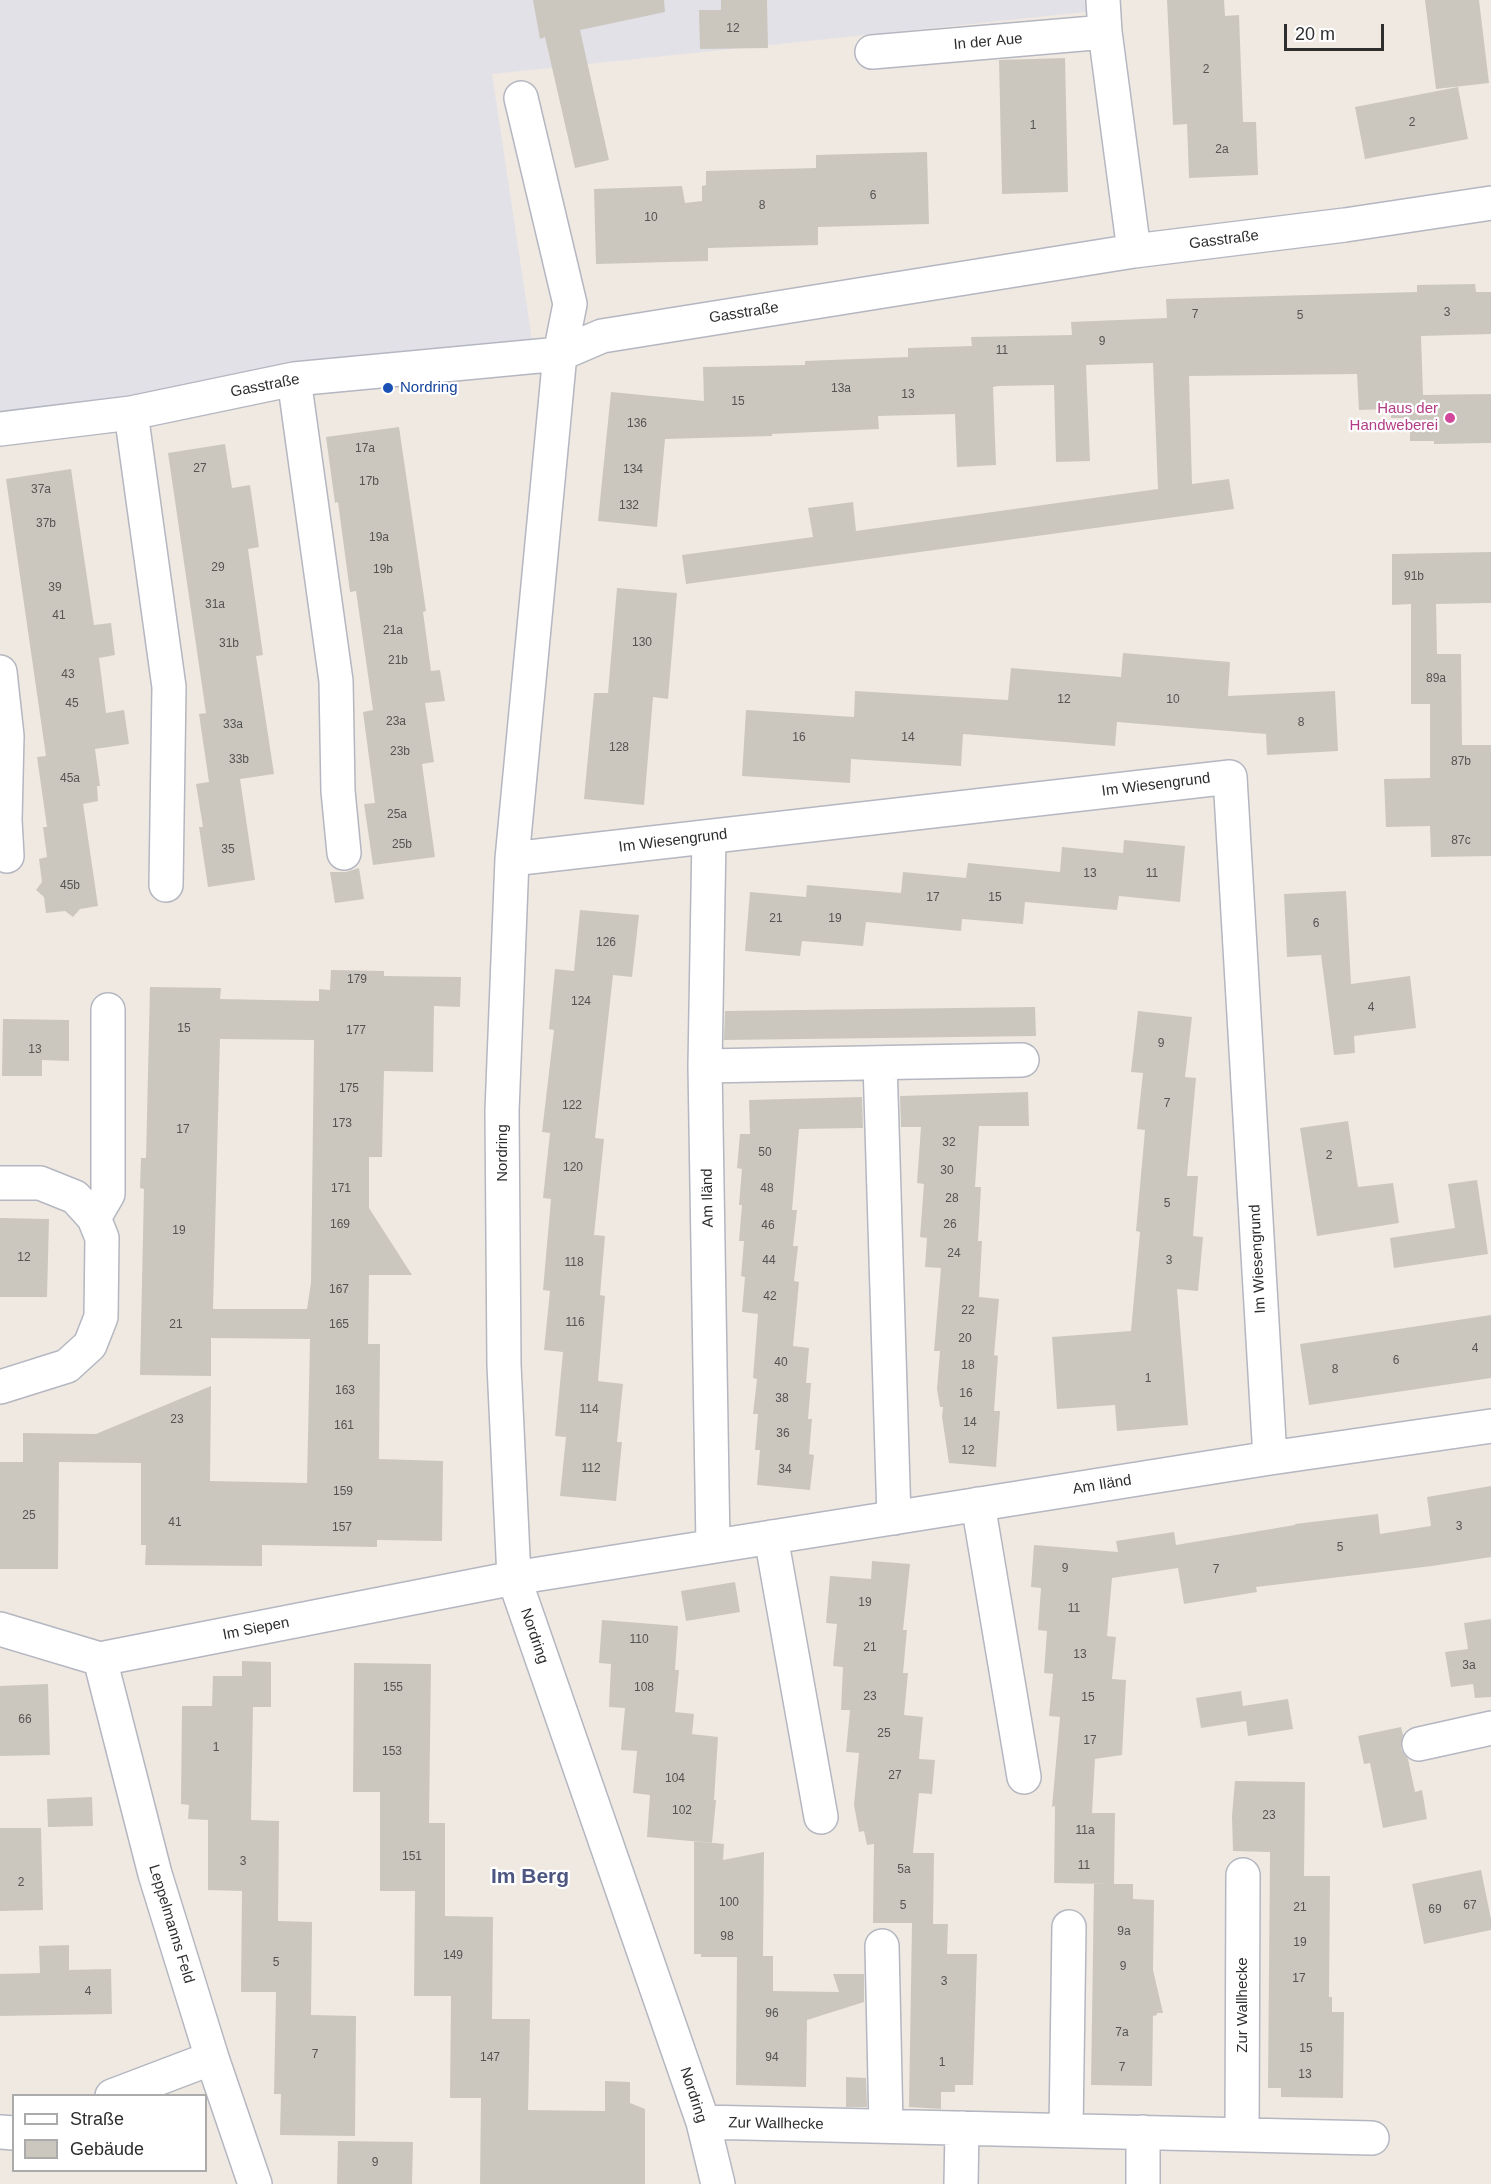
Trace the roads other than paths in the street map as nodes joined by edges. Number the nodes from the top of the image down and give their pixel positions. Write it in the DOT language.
graph roads {
  1 [pos="1103,0"];
  2 [pos="1105,32"];
  3 [pos="872,52"];
  4 [pos="521,98"];
  5 [pos="1491,203"];
  6 [pos="1134,251"];
  7 [pos="560,354"];
  8 [pos="294,379"];
  9 [pos="131,412"];
  10 [pos="0,429"];
  11 [pos="0,672"];
  12 [pos="709,837"];
  13 [pos="344,853"];
  14 [pos="7,856"];
  15 [pos="512,860"];
  16 [pos="166,885"];
  17 [pos="108,1010"];
  18 [pos="1022,1060"];
  19 [pos="880,1063"];
  20 [pos="705,1066"];
  21 [pos="0,1182"];
  22 [pos="94,1218"];
  23 [pos="0,1387"];
  24 [pos="1491,1426"];
  25 [pos="1270,1458"];
  26 [pos="978,1504"];
  27 [pos="894,1518"];
  28 [pos="771,1537"];
  29 [pos="713,1546"];
  30 [pos="514,1578"];
  31 [pos="0,1629"];
  32 [pos="100,1659"];
  33 [pos="1491,1728"];
  34 [pos="1419,1744"];
  35 [pos="1024,1777"];
  36 [pos="821,1817"];
  37 [pos="1243,1875"];
  38 [pos="1069,1927"];
  39 [pos="882,1947"];
  40 [pos="212,2058"];
  41 [pos="117,2094"];
  42 [pos="703,2122"];
  43 [pos="885,2126"];
  44 [pos="962,2128"];
  45 [pos="1066,2130"];
  46 [pos="1143,2132"];
  47 [pos="1242,2134"];
  48 [pos="1372,2138"];
  49 [pos="255,2184"];
  50 [pos="718,2184"];
  51 [pos="962,2184"];
  52 [pos="1143,2184"];
  1 -- 2 [label="street"];
  2 -- 3 [label="street, In der Aue"];
  2 -- 6 [label="street"];
  4 -- 7 [label="street, Nordring"];
  5 -- 6 [label="street, Gasstraße"];
  6 -- 7 [label="street, Gasstraße"];
  7 -- 8 [label="street, Gasstraße"];
  7 -- 15 [label="street, Nordring"];
  8 -- 9 [label="street, Gasstraße"];
  8 -- 13 [label="street"];
  9 -- 10 [label="street, Gasstraße"];
  9 -- 16 [label="street"];
  11 -- 14 [label="street"];
  12 -- 15 [label="street, Im Wiesengrund"];
  12 -- 20 [label="street, Am Iländ"];
  12 -- 25 [label="street, Im Wiesengrund"];
  15 -- 30 [label="street, Nordring"];
  17 -- 22 [label="street"];
  18 -- 19 [label="street"];
  19 -- 20 [label="street"];
  19 -- 27 [label="street"];
  20 -- 29 [label="street, Am Iländ"];
  21 -- 22 [label="street"];
  22 -- 23 [label="street"];
  24 -- 25 [label="street, Am Iländ"];
  25 -- 26 [label="street, Am Iländ"];
  26 -- 27 [label="street, Am Iländ"];
  26 -- 35 [label="street"];
  27 -- 28 [label="street, Am Iländ"];
  28 -- 29 [label="street, Am Iländ"];
  28 -- 36 [label="street"];
  29 -- 30 [label="street, Am Iländ"];
  30 -- 32 [label="street, Im Siepen"];
  30 -- 42 [label="street, Nordring"];
  31 -- 32 [label="street, Im Siepen"];
  32 -- 40 [label="street, Leppelmanns Feld"];
  33 -- 34 [label="street"];
  37 -- 47 [label="street, Zur Wallhecke"];
  38 -- 45 [label="street"];
  39 -- 43 [label="street"];
  40 -- 41 [label="street"];
  40 -- 49 [label="street, Leppelmanns Feld"];
  42 -- 43 [label="street, Zur Wallhecke"];
  42 -- 50 [label="street, Nordring"];
  43 -- 44 [label="street, Zur Wallhecke"];
  44 -- 45 [label="street, Zur Wallhecke"];
  44 -- 51 [label="street"];
  45 -- 46 [label="street, Zur Wallhecke"];
  46 -- 47 [label="street, Zur Wallhecke"];
  46 -- 52 [label="street"];
  47 -- 48 [label="street, Zur Wallhecke"];
}
